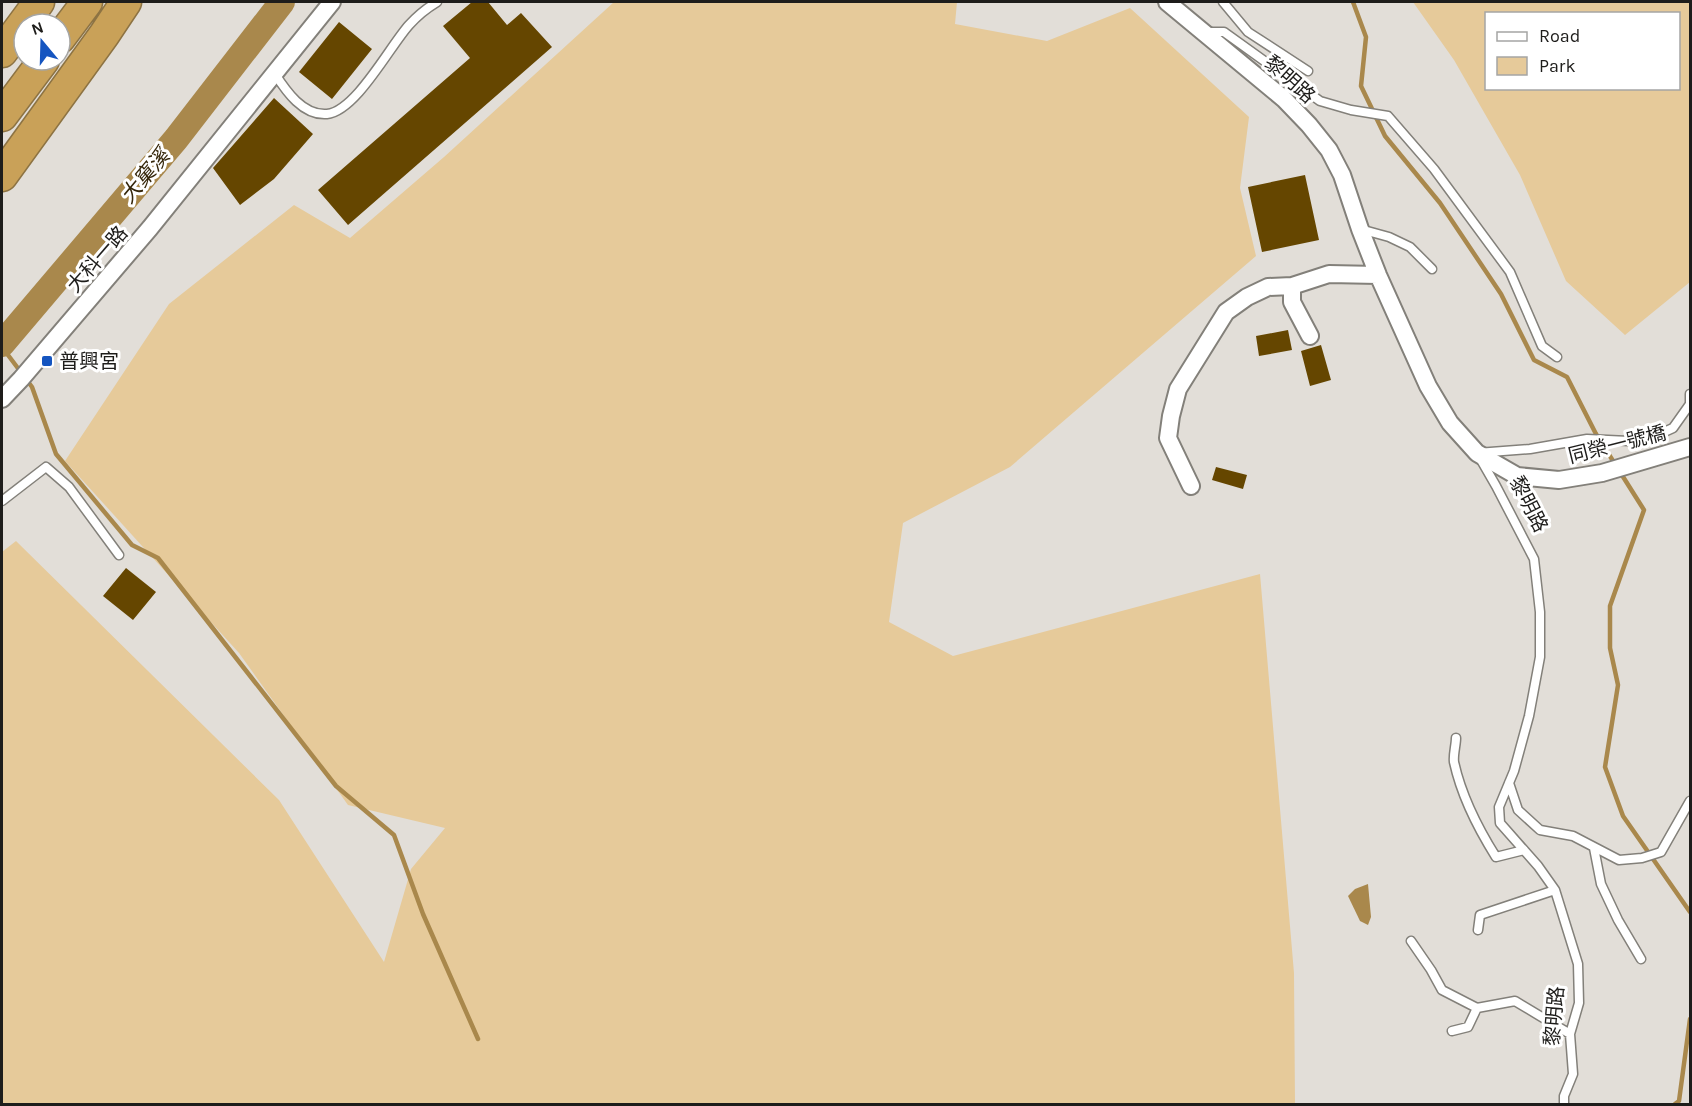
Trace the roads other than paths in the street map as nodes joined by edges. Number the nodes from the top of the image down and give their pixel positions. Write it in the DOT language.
graph roads {
  1 [pos="39,2"];
  2 [pos="87,2"];
  3 [pos="126,2"];
  4 [pos="332,2"];
  5 [pos="438,2"];
  6 [pos="1167,2"];
  7 [pos="1223,2"];
  8 [pos="72,22"];
  9 [pos="1202,32"];
  10 [pos="2,52"];
  11 [pos="12,68"];
  12 [pos="1308,71"];
  13 [pos="35,72"];
  14 [pos="275,74"];
  15 [pos="2,82"];
  16 [pos="2,116"];
  17 [pos="2,176"];
  18 [pos="1360,229"];
  19 [pos="1432,269"];
  20 [pos="1378,275"];
  21 [pos="1292,286"];
  22 [pos="1310,336"];
  23 [pos="1557,357"];
  24 [pos="1690,394"];
  25 [pos="2,399"];
  26 [pos="1690,447"];
  27 [pos="1477,453"];
  28 [pos="1191,486"];
  29 [pos="2,501"];
  30 [pos="119,555"];
  31 [pos="1456,738"];
  32 [pos="1508,783"];
  33 [pos="1690,801"];
  34 [pos="1594,848"];
  35 [pos="1524,850"];
  36 [pos="1555,890"];
  37 [pos="1478,930"];
  38 [pos="1411,941"];
  39 [pos="1641,959"];
  40 [pos="1477,1008"];
  41 [pos="1452,1031"];
  42 [pos="1570,1034"];
  43 [pos="1564,1104"];
  1 -- 10 [label="highway"];
  2 -- 8 [label="highway"];
  3 -- 17 [label="highway"];
  4 -- 14 [label="street, 大科一路"];
  5 -- 14 [label="lane"];
  6 -- 9 [label="street, 黎明路"];
  7 -- 12 [label="lane"];
  9 -- 18 [label="street, 黎明路"];
  9 -- 23 [label="lane"];
  11 -- 15 [label="highway"];
  13 -- 16 [label="highway"];
  14 -- 25 [label="street, 大科一路"];
  18 -- 19 [label="lane"];
  18 -- 20 [label="street, 黎明路"];
  20 -- 21 [label="street"];
  20 -- 27 [label="street, 黎明路"];
  21 -- 22 [label="street"];
  21 -- 28 [label="street"];
  24 -- 27 [label="lane"];
  26 -- 27 [label="street, 同榮一號橋"];
  27 -- 32 [label="lane, 黎明路"];
  29 -- 30 [label="lane"];
  31 -- 35 [label="lane"];
  32 -- 34 [label="lane"];
  32 -- 35 [label="lane, 黎明路"];
  33 -- 34 [label="lane"];
  34 -- 39 [label="lane"];
  35 -- 36 [label="lane, 黎明路"];
  36 -- 37 [label="lane"];
  36 -- 42 [label="lane, 黎明路"];
  38 -- 40 [label="lane"];
  40 -- 41 [label="lane"];
  40 -- 42 [label="lane"];
  42 -- 43 [label="lane, 黎明路"];
}
